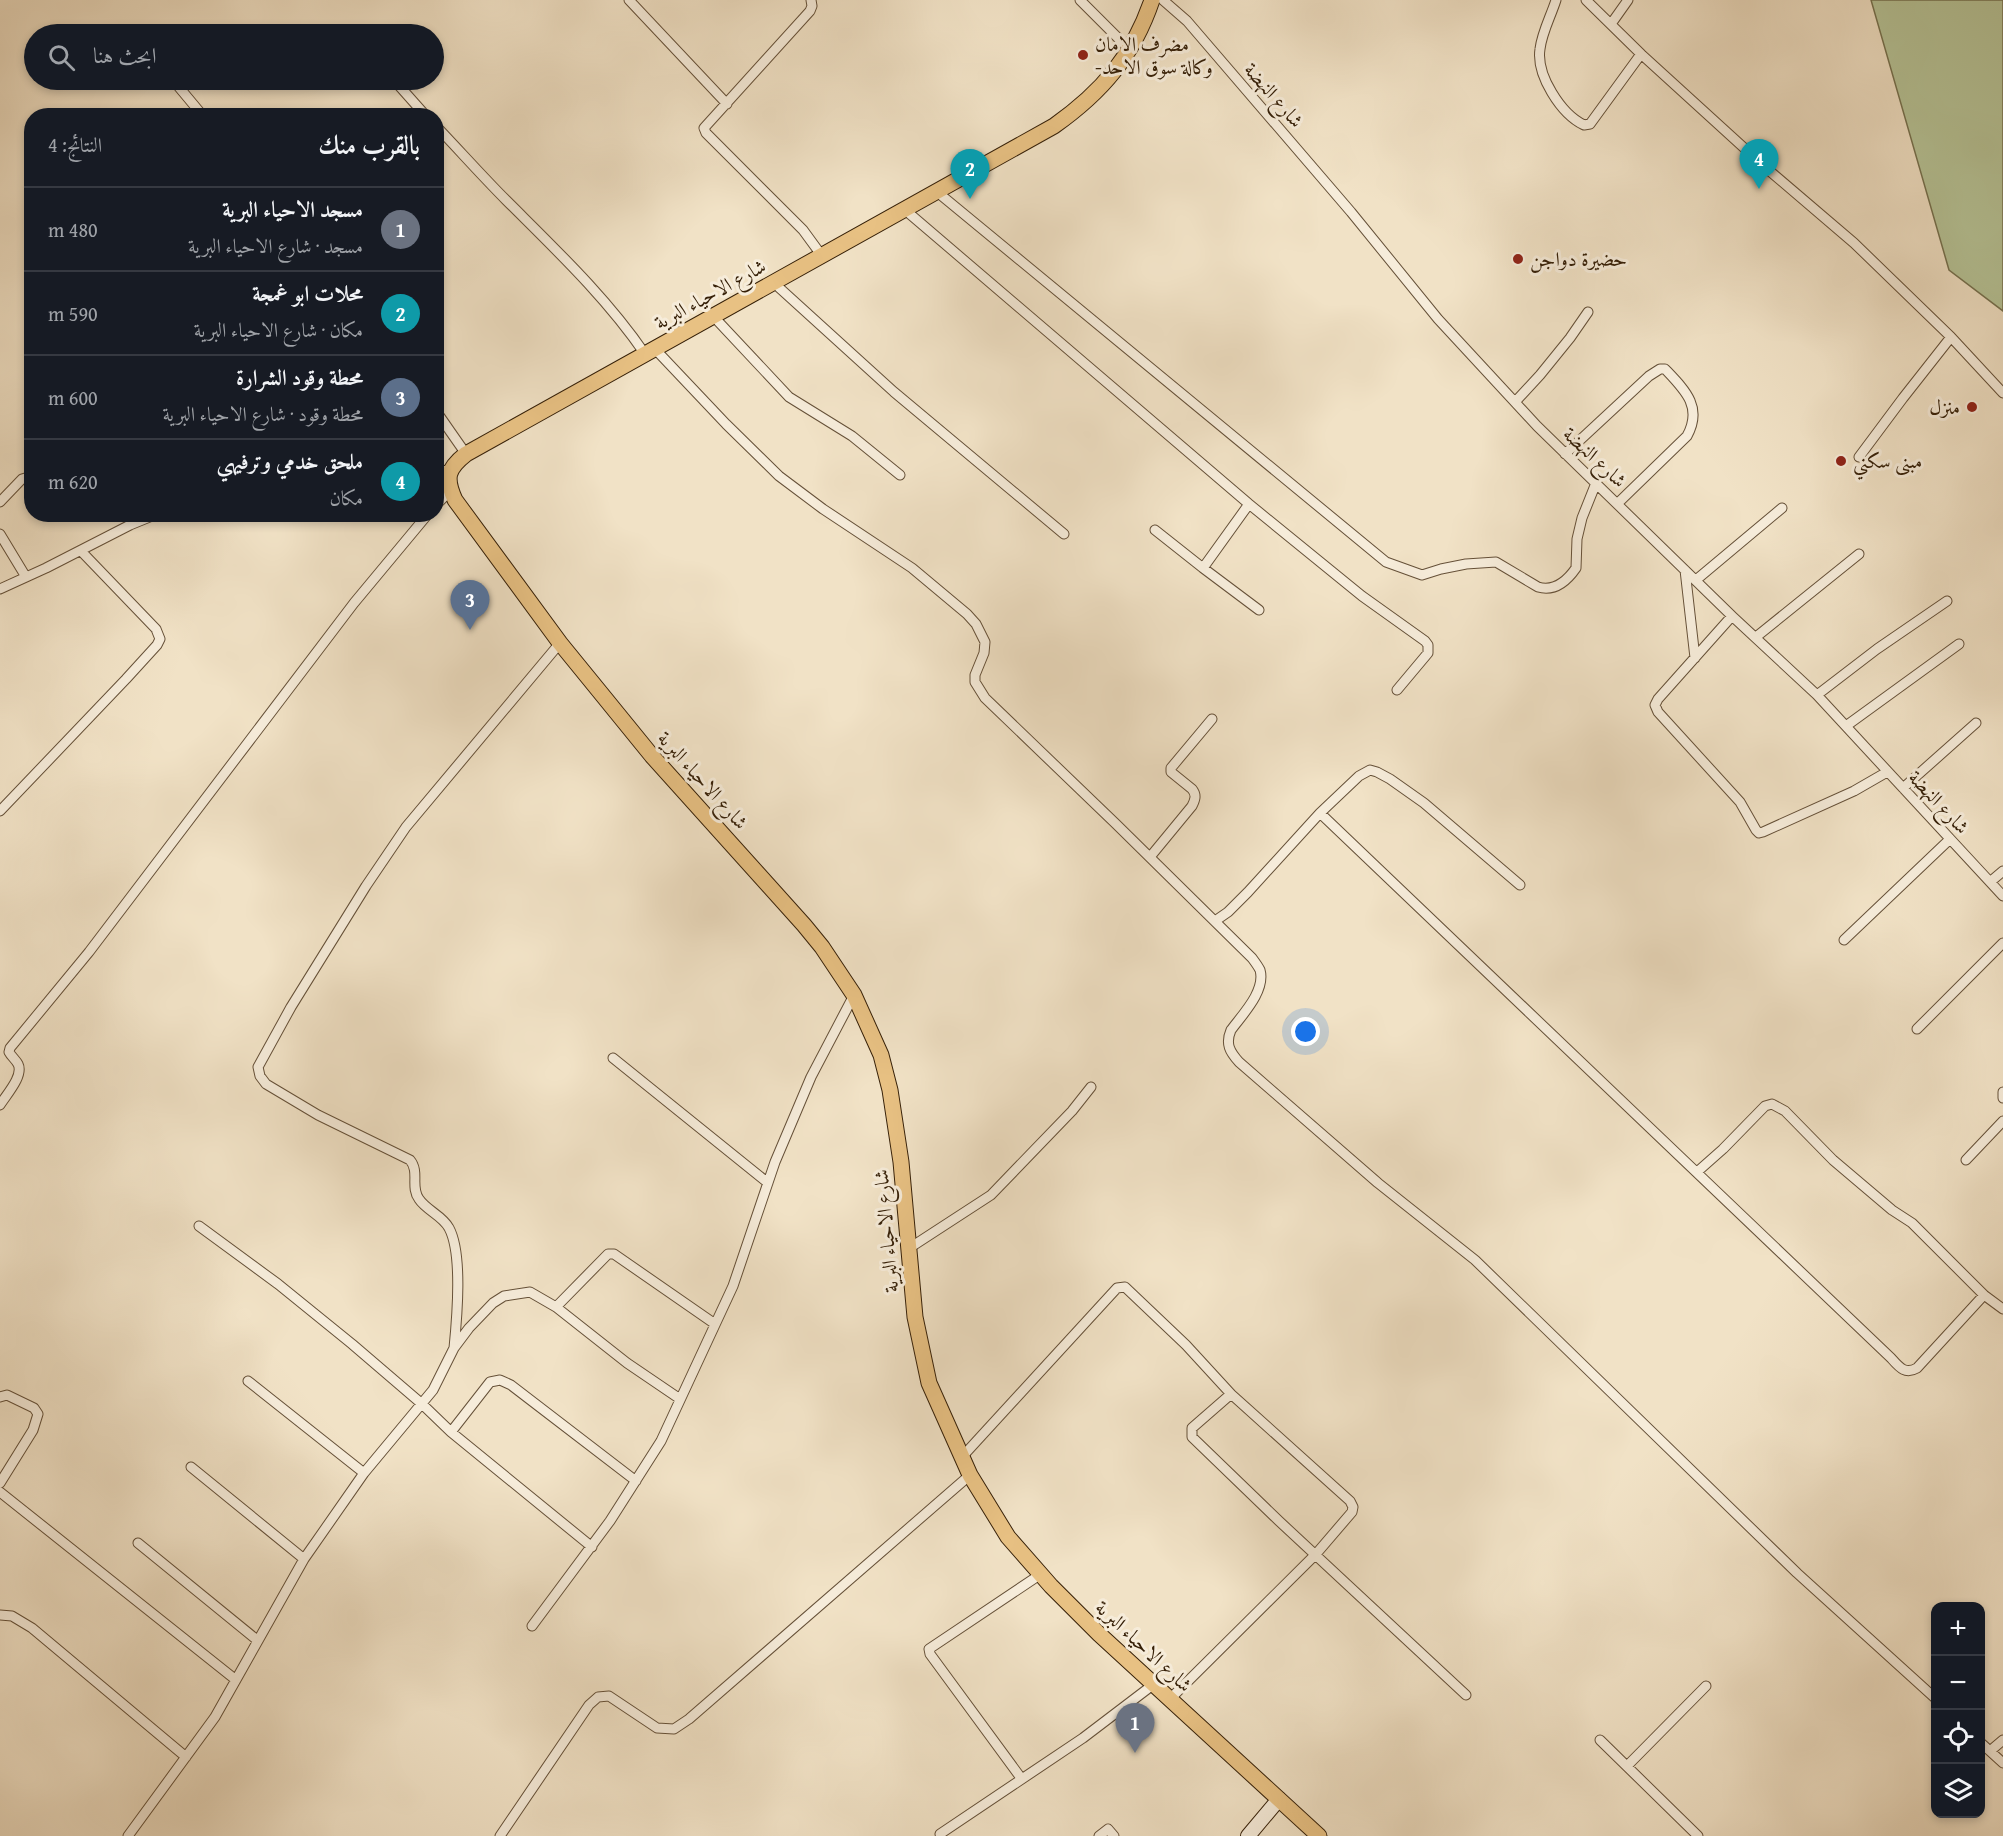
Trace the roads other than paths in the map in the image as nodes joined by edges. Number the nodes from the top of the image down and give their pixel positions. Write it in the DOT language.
graph roads {
  1 [pos="629,0"];
  2 [pos="811,0"];
  3 [pos="1080,0"];
  4 [pos="1152,0"];
  5 [pos="1163,0"];
  6 [pos="1556,0"];
  7 [pos="1586,0"];
  8 [pos="1628,0"];
  9 [pos="1611,24"];
  10 [pos="1129,49"];
  11 [pos="1641,54"];
  12 [pos="181,90"];
  13 [pos="403,90"];
  14 [pos="727,104"];
  15 [pos="196,108"];
  16 [pos="419,108"];
  17 [pos="444,135"];
  18 [pos="936,191"];
  19 [pos="904,209"];
  20 [pos="822,256"];
  21 [pos="774,283"];
  22 [pos="1588,312"];
  23 [pos="714,316"];
  24 [pos="1951,337"];
  25 [pos="650,352"];
  26 [pos="2003,393"];
  27 [pos="1515,402"];
  28 [pos="444,422"];
  29 [pos="466,454"];
  30 [pos="1565,454"];
  31 [pos="1859,457"];
  32 [pos="444,470"];
  33 [pos="444,474"];
  34 [pos="900,476"];
  35 [pos="24,478"];
  36 [pos="1596,483"];
  37 [pos="450,490"];
  38 [pos="444,496"];
  39 [pos="0,502"];
  40 [pos="1618,503"];
  41 [pos="1249,504"];
  42 [pos="1782,508"];
  43 [pos="137,522"];
  44 [pos="421,522"];
  45 [pos="1155,530"];
  46 [pos="0,534"];
  47 [pos="1064,534"];
  48 [pos="81,551"];
  49 [pos="1859,554"];
  50 [pos="1203,568"];
  51 [pos="1685,570"];
  52 [pos="26,577"];
  53 [pos="1696,580"];
  54 [pos="0,589"];
  55 [pos="1947,601"];
  56 [pos="1259,610"];
  57 [pos="1732,616"];
  58 [pos="1756,637"];
  59 [pos="560,643"];
  60 [pos="1959,644"];
  61 [pos="1695,657"];
  62 [pos="1397,690"];
  63 [pos="1817,695"];
  64 [pos="1212,719"];
  65 [pos="1976,723"];
  66 [pos="1846,726"];
  67 [pos="1887,772"];
  68 [pos="1902,788"];
  69 [pos="0,812"];
  70 [pos="1320,813"];
  71 [pos="1949,840"];
  72 [pos="1150,857"];
  73 [pos="2003,871"];
  74 [pos="1990,882"];
  75 [pos="1520,885"];
  76 [pos="2003,896"];
  77 [pos="1215,921"];
  78 [pos="1844,940"];
  79 [pos="2003,943"];
  80 [pos="854,995"];
  81 [pos="1917,1029"];
  82 [pos="613,1058"];
  83 [pos="1091,1087"];
  84 [pos="2003,1092"];
  85 [pos="2003,1098"];
  86 [pos="0,1105"];
  87 [pos="2003,1121"];
  88 [pos="1966,1160"];
  89 [pos="1697,1172"];
  90 [pos="768,1183"];
  91 [pos="199,1226"];
  92 [pos="908,1249"];
  93 [pos="1984,1295"];
  94 [pos="556,1307"];
  95 [pos="2003,1309"];
  96 [pos="716,1324"];
  97 [pos="454,1348"];
  98 [pos="248,1381"];
  99 [pos="1231,1394"];
  100 [pos="0,1397"];
  101 [pos="680,1399"];
  102 [pos="422,1404"];
  103 [pos="451,1432"];
  104 [pos="962,1457"];
  105 [pos="191,1467"];
  106 [pos="364,1473"];
  107 [pos="970,1475"];
  108 [pos="636,1481"];
  109 [pos="0,1483"];
  110 [pos="0,1492"];
  111 [pos="138,1543"];
  112 [pos="592,1547"];
  113 [pos="1316,1554"];
  114 [pos="304,1559"];
  115 [pos="1041,1574"];
  116 [pos="0,1615"];
  117 [pos="532,1626"];
  118 [pos="257,1640"];
  119 [pos="236,1680"];
  120 [pos="1154,1684"];
  121 [pos="1706,1686"];
  122 [pos="1466,1695"];
  123 [pos="1931,1695"];
  124 [pos="1170,1699"];
  125 [pos="1600,1740"];
  126 [pos="2003,1740"];
  127 [pos="1985,1746"];
  128 [pos="1990,1751"];
  129 [pos="186,1757"];
  130 [pos="2003,1763"];
  131 [pos="1627,1766"];
  132 [pos="1021,1778"];
  133 [pos="1279,1799"];
  134 [pos="940,1834"];
  135 [pos="128,1836"];
  136 [pos="500,1836"];
  137 [pos="1099,1836"];
  138 [pos="1114,1836"];
  139 [pos="1248,1836"];
  140 [pos="1319,1836"];
  141 [pos="1698,1836"];
  1 -- 14 [label="street"];
  2 -- 14 [label="street"];
  3 -- 10 [label="street"];
  4 -- 10 [label="main road, شارع الاحياء البرية"];
  5 -- 27 [label="street, شارع النهضة"];
  6 -- 11 [label="street"];
  7 -- 9 [label="street"];
  8 -- 9 [label="street"];
  9 -- 11 [label="street"];
  10 -- 18 [label="main road, شارع الاحياء البرية"];
  11 -- 24 [label="street"];
  12 -- 15 [label="street"];
  13 -- 16 [label="street"];
  14 -- 20 [label="street"];
  17 -- 25 [label="street"];
  18 -- 19 [label="main road, شارع الاحياء البرية"];
  18 -- 36 [label="street"];
  19 -- 20 [label="main road, شارع الاحياء البرية"];
  19 -- 41 [label="street"];
  20 -- 21 [label="main road, شارع الاحياء البرية"];
  21 -- 23 [label="main road, شارع الاحياء البرية"];
  21 -- 47 [label="street"];
  22 -- 27 [label="street"];
  23 -- 25 [label="main road, شارع الاحياء البرية"];
  23 -- 34 [label="street"];
  24 -- 26 [label="street"];
  24 -- 31 [label="street"];
  25 -- 29 [label="main road, شارع الاحياء البرية"];
  25 -- 72 [label="street"];
  27 -- 30 [label="street, شارع النهضة"];
  28 -- 29 [label="street"];
  29 -- 32 [label="main road, شارع الاحياء البرية"];
  30 -- 36 [label="street, شارع النهضة"];
  30 -- 40 [label="street"];
  33 -- 37 [label="main road, شارع الاحياء البرية"];
  35 -- 39 [label="street"];
  36 -- 40 [label="street, شارع النهضة"];
  37 -- 38 [label="street"];
  37 -- 59 [label="main road, شارع الاحياء البرية"];
  40 -- 51 [label="street, شارع النهضة"];
  41 -- 50 [label="street"];
  41 -- 62 [label="street"];
  42 -- 53 [label="street"];
  43 -- 48 [label="street"];
  44 -- 86 [label="street"];
  45 -- 50 [label="street"];
  46 -- 52 [label="street"];
  48 -- 52 [label="street"];
  48 -- 69 [label="street"];
  49 -- 58 [label="street"];
  50 -- 56 [label="street"];
  51 -- 53 [label="street, شارع النهضة"];
  51 -- 61 [label="street"];
  52 -- 54 [label="street"];
  53 -- 57 [label="street, شارع النهضة"];
  55 -- 63 [label="street"];
  57 -- 58 [label="street, شارع النهضة"];
  57 -- 61 [label="street"];
  58 -- 63 [label="street, شارع النهضة"];
  59 -- 80 [label="main road, شارع الاحياء البرية"];
  59 -- 97 [label="street"];
  60 -- 66 [label="street"];
  61 -- 67 [label="street"];
  63 -- 66 [label="street, شارع النهضة"];
  64 -- 72 [label="street"];
  65 -- 68 [label="street"];
  66 -- 67 [label="street, شارع النهضة"];
  67 -- 68 [label="street, شارع النهضة"];
  68 -- 71 [label="street, شارع النهضة"];
  70 -- 75 [label="street"];
  70 -- 77 [label="street"];
  70 -- 89 [label="street"];
  71 -- 74 [label="street, شارع النهضة"];
  71 -- 78 [label="street"];
  72 -- 77 [label="street"];
  73 -- 74 [label="street"];
  74 -- 76 [label="street, شارع النهضة"];
  77 -- 123 [label="street"];
  79 -- 81 [label="street"];
  80 -- 90 [label="street"];
  80 -- 92 [label="main road, شارع الاحياء البرية"];
  82 -- 90 [label="street"];
  83 -- 92 [label="street"];
  84 -- 85 [label="street"];
  87 -- 88 [label="street"];
  89 -- 93 [label="street"];
  89 -- 93 [label="street"];
  90 -- 96 [label="street"];
  91 -- 102 [label="street"];
  92 -- 104 [label="main road, شارع الاحياء البرية"];
  93 -- 95 [label="street"];
  94 -- 96 [label="street"];
  94 -- 97 [label="street"];
  94 -- 101 [label="street"];
  96 -- 101 [label="street"];
  97 -- 102 [label="street"];
  98 -- 106 [label="street"];
  99 -- 104 [label="street"];
  99 -- 113 [label="street"];
  99 -- 113 [label="street"];
  100 -- 109 [label="street"];
  101 -- 108 [label="street"];
  102 -- 103 [label="street"];
  102 -- 106 [label="street"];
  103 -- 108 [label="street"];
  103 -- 112 [label="street"];
  104 -- 107 [label="main road, شارع الاحياء البرية"];
  105 -- 114 [label="street"];
  106 -- 114 [label="street"];
  107 -- 115 [label="main road, شارع الاحياء البرية"];
  107 -- 136 [label="street"];
  108 -- 112 [label="street"];
  110 -- 119 [label="street"];
  111 -- 118 [label="street"];
  112 -- 117 [label="street"];
  113 -- 122 [label="street"];
  113 -- 124 [label="street"];
  114 -- 118 [label="street"];
  115 -- 120 [label="main road, شارع الاحياء البرية"];
  115 -- 132 [label="street"];
  116 -- 129 [label="street"];
  118 -- 119 [label="street"];
  119 -- 129 [label="street"];
  120 -- 124 [label="main road, شارع الاحياء البرية"];
  120 -- 132 [label="street"];
  121 -- 131 [label="street"];
  124 -- 133 [label="main road, شارع الاحياء البرية"];
  125 -- 131 [label="street"];
  126 -- 128 [label="street"];
  127 -- 128 [label="street"];
  128 -- 130 [label="street"];
  129 -- 135 [label="street"];
  131 -- 141 [label="street"];
  132 -- 134 [label="street"];
  133 -- 139 [label="main road"];
  133 -- 140 [label="main road, شارع الاحياء البرية"];
  137 -- 138 [label="street"];
}
